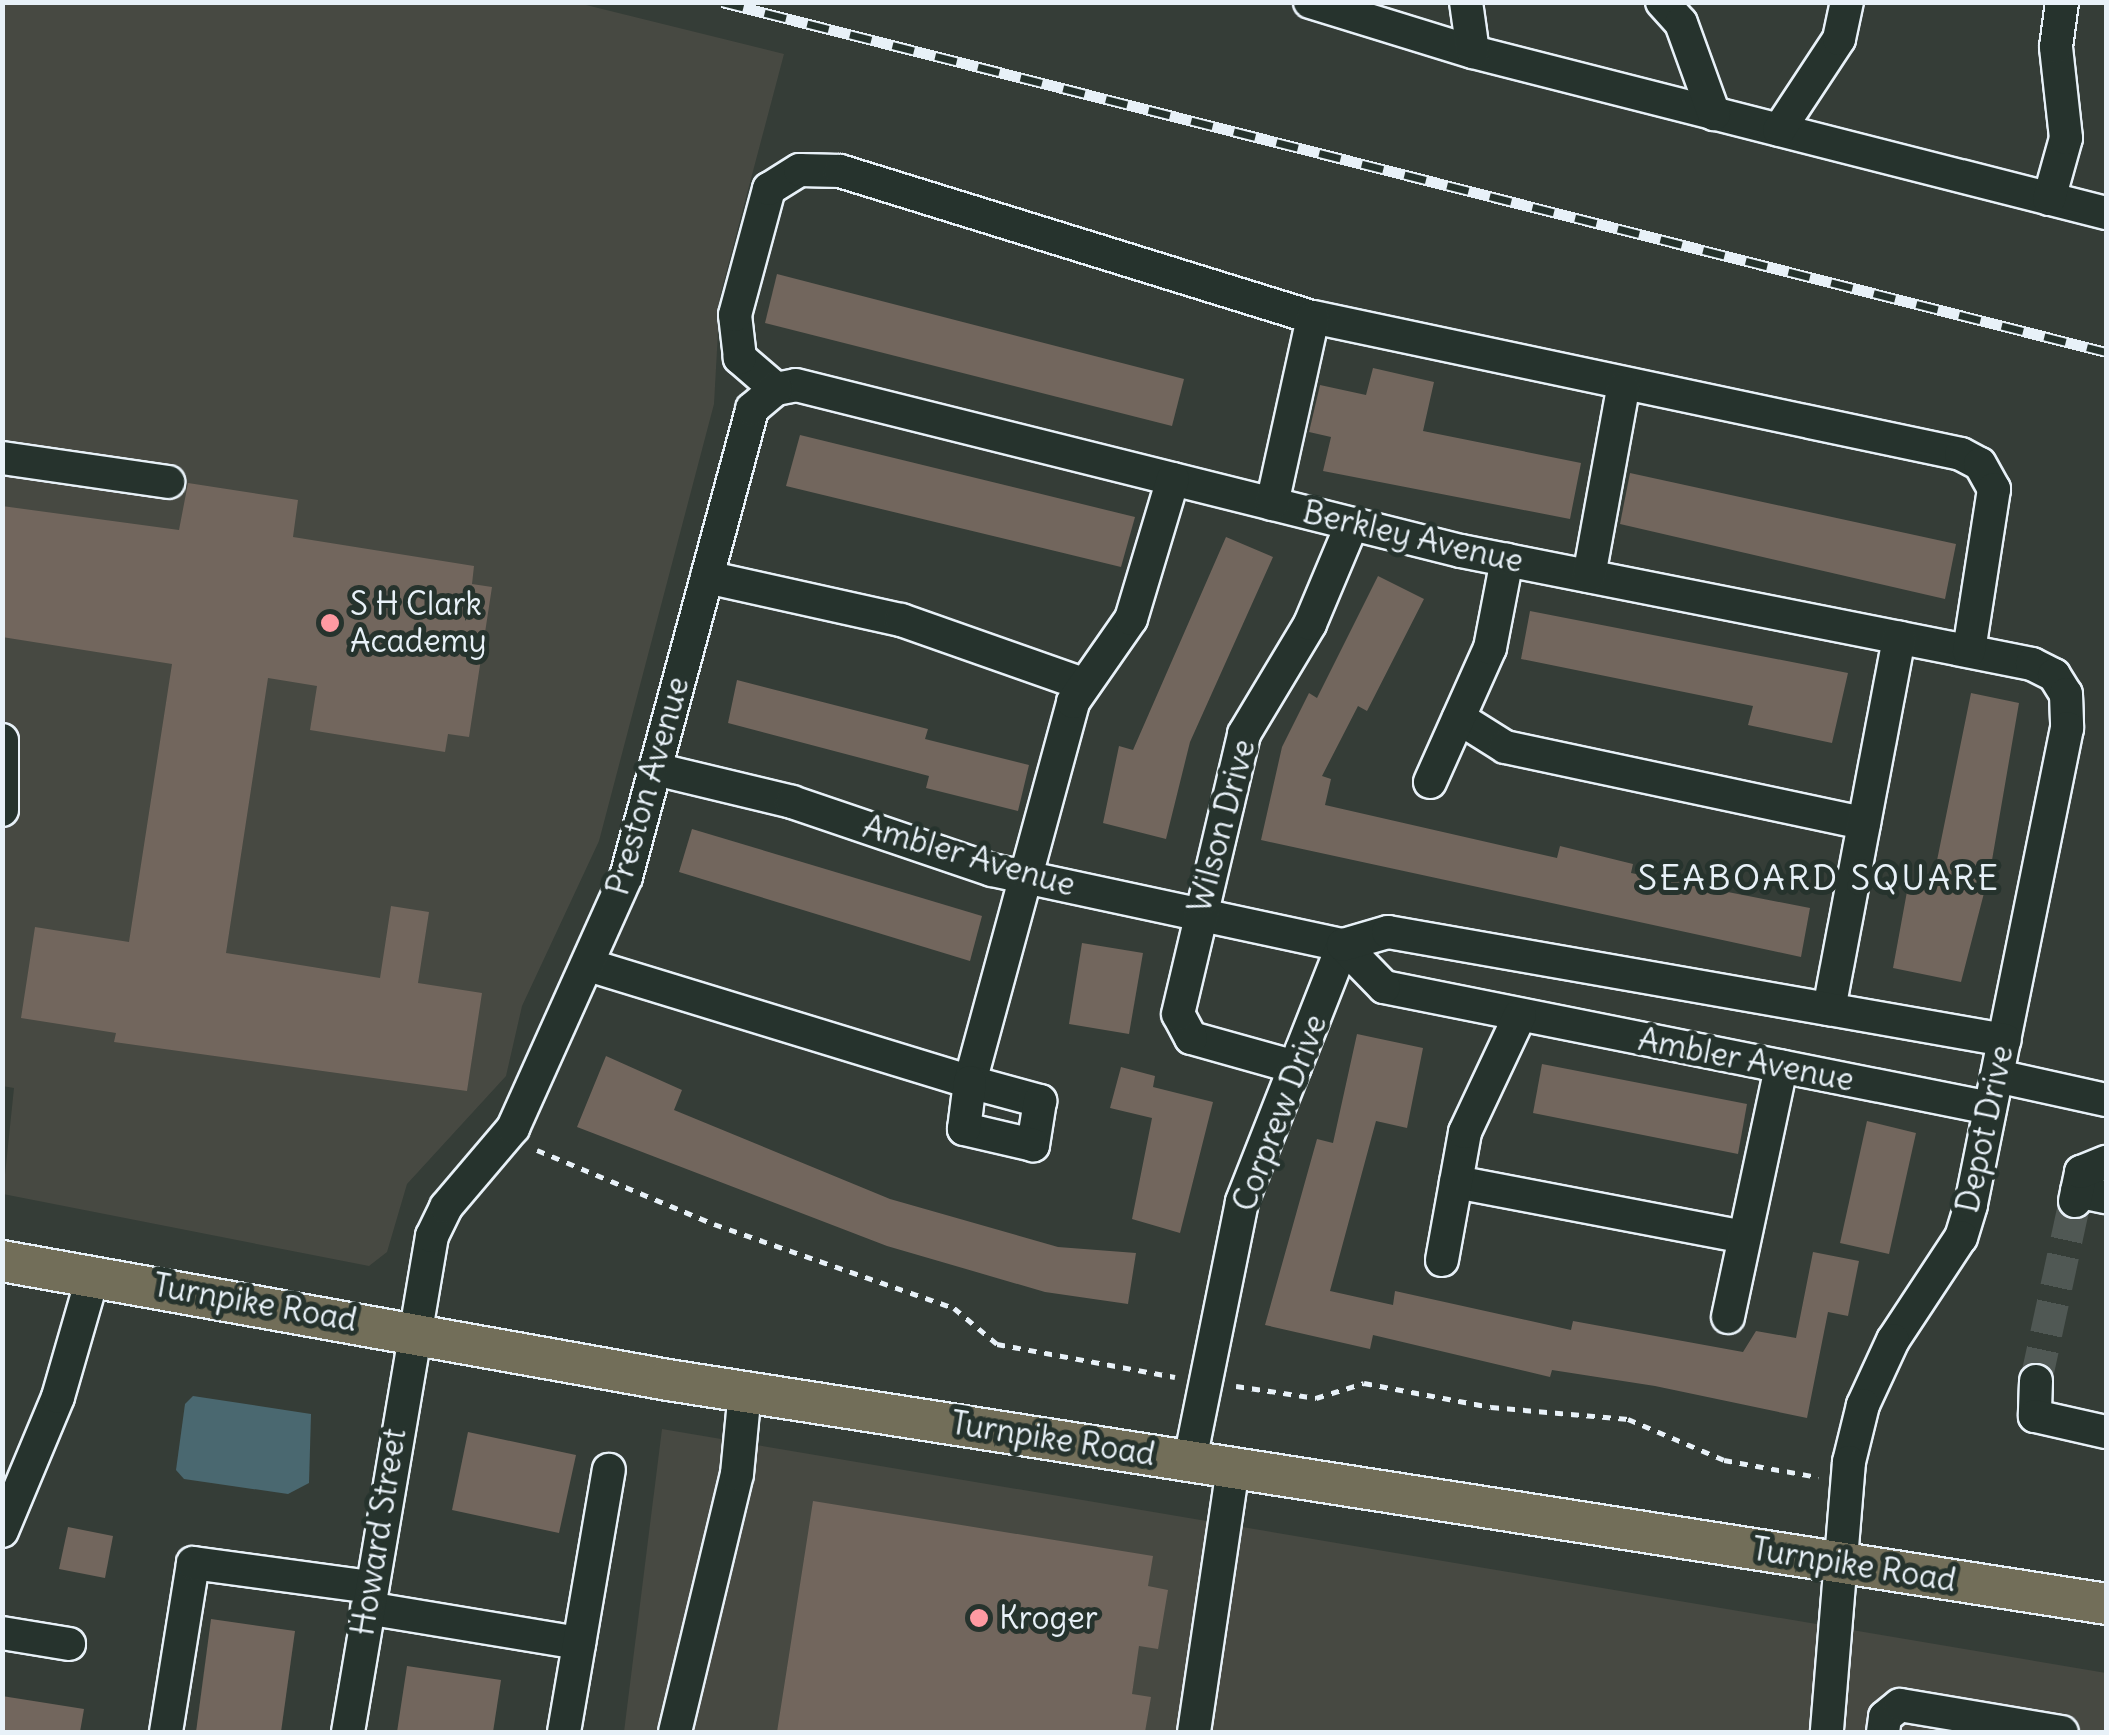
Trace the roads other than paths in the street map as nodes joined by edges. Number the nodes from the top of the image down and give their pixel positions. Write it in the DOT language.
graph roads {
  1 [pos="1310,2"];
  2 [pos="1466,2"];
  3 [pos="1662,2"];
  4 [pos="1846,2"];
  5 [pos="2062,2"];
  6 [pos="1472,52"];
  7 [pos="1714,114"];
  8 [pos="1779,130"];
  9 [pos="2049,198"];
  10 [pos="2106,213"];
  11 [pos="1313,317"];
  12 [pos="1623,388"];
  13 [pos="776,389"];
  14 [pos="2,458"];
  15 [pos="1173,479"];
  16 [pos="168,482"];
  17 [pos="1272,504"];
  18 [pos="1352,524"];
  19 [pos="1508,560"];
  20 [pos="1589,576"];
  21 [pos="707,577"];
  22 [pos="1899,638"];
  23 [pos="1969,651"];
  24 [pos="2054,675"];
  25 [pos="1080,683"];
  26 [pos="1458,718"];
  27 [pos="2,740"];
  28 [pos="656,769"];
  29 [pos="1430,782"];
  30 [pos="2,810"];
  31 [pos="1864,823"];
  32 [pos="1022,878"];
  33 [pos="1198,913"];
  34 [pos="1343,945"];
  35 [pos="588,965"];
  36 [pos="1828,1010"];
  37 [pos="1520,1015"];
  38 [pos="2005,1040"];
  39 [pos="1295,1067"];
  40 [pos="1781,1067"];
  41 [pos="1993,1092"];
  42 [pos="2106,1100"];
  43 [pos="2106,1162"];
  44 [pos="1456,1182"];
  45 [pos="2086,1196"];
  46 [pos="1744,1237"];
  47 [pos="1442,1260"];
  48 [pos="2,1261"];
  49 [pos="94,1276"];
  50 [pos="1728,1317"];
  51 [pos="411,1331"];
  52 [pos="2036,1381"];
  53 [pos="745,1392"];
  54 [pos="2106,1432"];
  55 [pos="1190,1460"];
  56 [pos="1233,1467"];
  57 [pos="608,1470"];
  58 [pos="2,1531"];
  59 [pos="1844,1563"];
  60 [pos="369,1597"];
  61 [pos="2106,1604"];
  62 [pos="2,1633"];
  63 [pos="69,1644"];
  64 [pos="579,1644"];
  65 [pos="1911,1720"];
  66 [pos="166,1732"];
  67 [pos="348,1732"];
  68 [pos="564,1732"];
  69 [pos="675,1732"];
  70 [pos="1194,1732"];
  71 [pos="1828,1732"];
  72 [pos="1883,1732"];
  73 [pos="2062,1732"];
  1 -- 6 [label="street"];
  2 -- 6 [label="street"];
  3 -- 7 [label="street"];
  4 -- 8 [label="street"];
  5 -- 9 [label="street"];
  6 -- 7 [label="street"];
  7 -- 8 [label="street"];
  8 -- 9 [label="street"];
  9 -- 10 [label="street"];
  11 -- 12 [label="street"];
  11 -- 13 [label="street"];
  11 -- 17 [label="street"];
  12 -- 20 [label="street"];
  12 -- 23 [label="street"];
  13 -- 15 [label="street, Berkley Avenue"];
  13 -- 21 [label="street, Preston Avenue"];
  14 -- 16 [label="street"];
  15 -- 17 [label="street, Berkley Avenue"];
  15 -- 25 [label="street"];
  17 -- 18 [label="street, Berkley Avenue"];
  18 -- 19 [label="street, Berkley Avenue"];
  18 -- 33 [label="street, Wilson Drive"];
  19 -- 20 [label="street, Berkley Avenue"];
  19 -- 26 [label="street"];
  20 -- 22 [label="street, Berkley Avenue"];
  21 -- 25 [label="street"];
  21 -- 28 [label="street, Preston Avenue"];
  22 -- 23 [label="street, Berkley Avenue"];
  22 -- 31 [label="street"];
  23 -- 24 [label="street, Berkley Avenue"];
  24 -- 38 [label="street, Depot Drive"];
  25 -- 32 [label="street"];
  26 -- 29 [label="street"];
  26 -- 31 [label="street"];
  27 -- 30 [label="street"];
  28 -- 32 [label="street, Ambler Avenue"];
  28 -- 35 [label="street, Preston Avenue"];
  31 -- 36 [label="street"];
  32 -- 33 [label="street, Ambler Avenue"];
  32 -- 35 [label="street"];
  33 -- 34 [label="street, Ambler Avenue"];
  33 -- 39 [label="street, Wilson Drive"];
  34 -- 36 [label="street, Ambler Avenue"];
  34 -- 37 [label="street, Ambler Avenue"];
  34 -- 39 [label="street, Corprew Drive"];
  35 -- 51 [label="street, Preston Avenue"];
  36 -- 38 [label="street, Ambler Avenue"];
  37 -- 40 [label="street, Ambler Avenue"];
  37 -- 44 [label="street"];
  38 -- 41 [label="street, Depot Drive"];
  39 -- 55 [label="street, Corprew Drive"];
  40 -- 41 [label="street, Ambler Avenue"];
  40 -- 46 [label="street"];
  41 -- 42 [label="street, Ambler Avenue"];
  41 -- 59 [label="street, Depot Drive"];
  43 -- 45 [label="street"];
  44 -- 46 [label="street"];
  44 -- 47 [label="street"];
  46 -- 50 [label="street"];
  48 -- 49 [label="main road, Turnpike Road"];
  49 -- 51 [label="main road, Turnpike Road"];
  49 -- 58 [label="street"];
  51 -- 53 [label="main road, Turnpike Road"];
  51 -- 60 [label="street, Howard Street"];
  52 -- 54 [label="street"];
  53 -- 55 [label="main road, Turnpike Road"];
  53 -- 69 [label="street"];
  55 -- 56 [label="main road, Turnpike Road"];
  56 -- 59 [label="main road, Turnpike Road"];
  56 -- 70 [label="street"];
  57 -- 64 [label="street"];
  59 -- 61 [label="main road, Turnpike Road"];
  59 -- 71 [label="street, Depot Drive"];
  60 -- 64 [label="street"];
  60 -- 66 [label="street"];
  60 -- 67 [label="street, Howard Street"];
  62 -- 63 [label="street"];
  64 -- 68 [label="street"];
  65 -- 72 [label="street"];
  65 -- 73 [label="street"];
}
